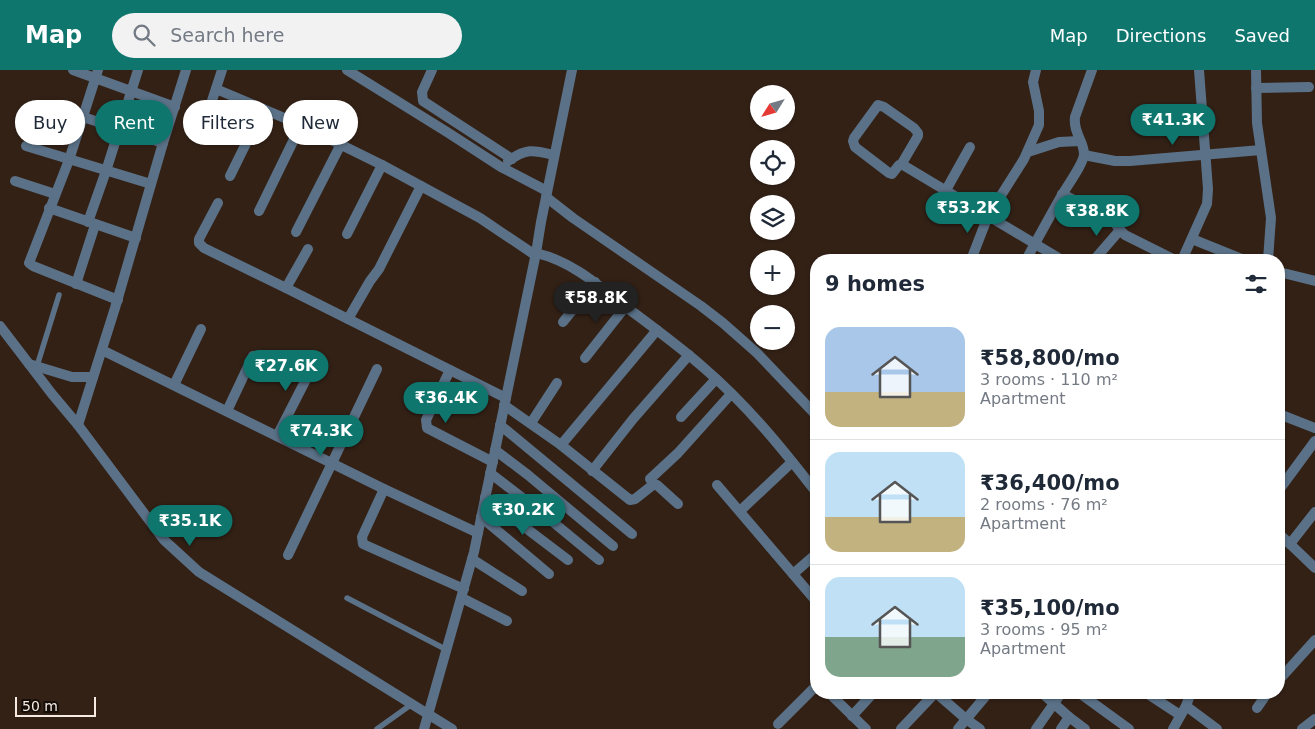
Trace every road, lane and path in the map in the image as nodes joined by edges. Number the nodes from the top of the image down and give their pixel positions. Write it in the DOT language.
graph roads {
  1 [pos="73,70"];
  2 [pos="138,70"];
  3 [pos="186,70"];
  4 [pos="222,70"];
  5 [pos="347,70"];
  6 [pos="432,70"];
  7 [pos="572,70"];
  8 [pos="1036,70"];
  9 [pos="1092,70"];
  10 [pos="1199,70"];
  11 [pos="1256,70"];
  12 [pos="97,74"];
  13 [pos="363,74"];
  14 [pos="1310,87"];
  15 [pos="1256,88"];
  16 [pos="216,89"];
  17 [pos="132,91"];
  18 [pos="129,100"];
  19 [pos="212,100"];
  20 [pos="242,100"];
  21 [pos="175,107"];
  22 [pos="85,111"];
  23 [pos="173,113"];
  24 [pos="1080,141"];
  25 [pos="74,145"];
  26 [pos="114,145"];
  27 [pos="162,145"];
  28 [pos="245,145"];
  29 [pos="291,145"];
  30 [pos="340,145"];
  31 [pos="343,145"];
  32 [pos="26,146"];
  33 [pos="970,147"];
  34 [pos="1261,150"];
  35 [pos="1028,152"];
  36 [pos="554,154"];
  37 [pos="1084,155"];
  38 [pos="1206,156"];
  39 [pos="512,159"];
  40 [pos="69,160"];
  41 [pos="901,164"];
  42 [pos="382,165"];
  43 [pos="500,167"];
  44 [pos="106,171"];
  45 [pos="230,176"];
  46 [pos="15,181"];
  47 [pos="151,184"];
  48 [pos="420,186"];
  49 [pos="946,190"];
  50 [pos="55,194"];
  51 [pos="1062,194"];
  52 [pos="546,198"];
  53 [pos="218,203"];
  54 [pos="49,208"];
  55 [pos="259,211"];
  56 [pos="988,216"];
  57 [pos="92,224"];
  58 [pos="1120,230"];
  59 [pos="296,232"];
  60 [pos="347,234"];
  61 [pos="136,238"];
  62 [pos="1192,239"];
  63 [pos="1034,244"];
  64 [pos="308,248"];
  65 [pos="535,254"];
  66 [pos="973,254"];
  67 [pos="1029,254"];
  68 [pos="1052,254"];
  69 [pos="1099,254"];
  70 [pos="1163,254"];
  71 [pos="1185,254"];
  72 [pos="1229,254"];
  73 [pos="1268,254"];
  74 [pos="1285,274"];
  75 [pos="1315,281"];
  76 [pos="595,282"];
  77 [pos="76,284"];
  78 [pos="286,288"];
  79 [pos="59,295"];
  80 [pos="118,300"];
  81 [pos="626,306"];
  82 [pos="348,319"];
  83 [pos="563,322"];
  84 [pos="0,326"];
  85 [pos="201,329"];
  86 [pos="657,330"];
  87 [pos="102,350"];
  88 [pos="689,355"];
  89 [pos="253,356"];
  90 [pos="317,358"];
  91 [pos="585,358"];
  92 [pos="33,365"];
  93 [pos="376,369"];
  94 [pos="450,370"];
  95 [pos="93,377"];
  96 [pos="716,379"];
  97 [pos="557,384"];
  98 [pos="174,386"];
  99 [pos="731,394"];
  100 [pos="505,402"];
  101 [pos="810,409"];
  102 [pos="226,411"];
  103 [pos="1285,416"];
  104 [pos="681,417"];
  105 [pos="531,423"];
  106 [pos="500,424"];
  107 [pos="78,425"];
  108 [pos="1315,428"];
  109 [pos="277,436"];
  110 [pos="1315,441"];
  111 [pos="561,445"];
  112 [pos="495,450"];
  113 [pos="492,462"];
  114 [pos="792,462"];
  115 [pos="331,463"];
  116 [pos="592,470"];
  117 [pos="490,472"];
  118 [pos="650,479"];
  119 [pos="1285,482"];
  120 [pos="810,484"];
  121 [pos="717,485"];
  122 [pos="384,489"];
  123 [pos="485,497"];
  124 [pos="678,504"];
  125 [pos="740,511"];
  126 [pos="1315,512"];
  127 [pos="481,517"];
  128 [pos="478,532"];
  129 [pos="632,534"];
  130 [pos="1285,539"];
  131 [pos="1290,544"];
  132 [pos="613,546"];
  133 [pos="288,555"];
  134 [pos="472,559"];
  135 [pos="810,559"];
  136 [pos="568,560"];
  137 [pos="599,560"];
  138 [pos="1315,568"];
  139 [pos="549,574"];
  140 [pos="793,574"];
  141 [pos="522,591"];
  142 [pos="463,593"];
  143 [pos="810,594"];
  144 [pos="347,598"];
  145 [pos="507,622"];
  146 [pos="1315,640"];
  147 [pos="447,650"];
  148 [pos="1285,673"];
  149 [pos="810,692"];
  150 [pos="835,699"];
  151 [pos="868,699"];
  152 [pos="929,699"];
  153 [pos="942,699"];
  154 [pos="983,699"];
  155 [pos="1049,699"];
  156 [pos="1057,699"];
  157 [pos="1088,699"];
  158 [pos="1263,699"];
  159 [pos="1185,701"];
  160 [pos="412,704"];
  161 [pos="1054,704"];
  162 [pos="1257,708"];
  163 [pos="428,715"];
  164 [pos="852,716"];
  165 [pos="1069,717"];
  166 [pos="966,719"];
  167 [pos="1315,719"];
  168 [pos="778,724"];
  169 [pos="377,729"];
  170 [pos="424,729"];
  171 [pos="452,729"];
  172 [pos="866,729"];
  173 [pos="901,729"];
  174 [pos="958,729"];
  175 [pos="980,729"];
  176 [pos="1036,729"];
  177 [pos="1061,729"];
  178 [pos="1085,729"];
  179 [pos="1129,729"];
  180 [pos="1173,729"];
  181 [pos="1217,729"];
  182 [pos="1302,729"];
  1 -- 12 [label="street"];
  2 -- 17 [label="street"];
  3 -- 21 [label="street"];
  4 -- 16 [label="street"];
  5 -- 13 [label="street"];
  6 -- 39 [label="street"];
  7 -- 36 [label="street"];
  8 -- 35 [label="street"];
  9 -- 24 [label="street"];
  10 -- 38 [label="street"];
  11 -- 15 [label="street"];
  12 -- 17 [label="street"];
  12 -- 22 [label="street"];
  13 -- 43 [label="street"];
  14 -- 15 [label="street"];
  15 -- 34 [label="street"];
  16 -- 19 [label="street"];
  16 -- 20 [label="street"];
  17 -- 18 [label="street"];
  17 -- 21 [label="street"];
  21 -- 23 [label="street"];
  24 -- 35 [label="street"];
  24 -- 37 [label="street"];
  25 -- 40 [label="street"];
  26 -- 44 [label="street"];
  27 -- 47 [label="street"];
  28 -- 45 [label="street"];
  29 -- 55 [label="street"];
  30 -- 59 [label="street"];
  31 -- 42 [label="street"];
  32 -- 40 [label="street"];
  33 -- 49 [label="street"];
  34 -- 38 [label="street"];
  34 -- 73 [label="street"];
  35 -- 56 [label="street"];
  36 -- 39 [label="street"];
  36 -- 52 [label="street"];
  37 -- 38 [label="street"];
  37 -- 51 [label="street"];
  38 -- 62 [label="street"];
  39 -- 43 [label="street"];
  40 -- 44 [label="street"];
  40 -- 50 [label="street"];
  41 -- 41 [label="street"];
  41 -- 49 [label="street"];
  42 -- 48 [label="street"];
  42 -- 60 [label="street"];
  43 -- 52 [label="street"];
  44 -- 47 [label="street"];
  44 -- 57 [label="street"];
  46 -- 50 [label="street"];
  47 -- 61 [label="street"];
  48 -- 65 [label="street"];
  48 -- 82 [label="street"];
  49 -- 56 [label="street"];
  50 -- 54 [label="street"];
  51 -- 58 [label="street"];
  51 -- 63 [label="street"];
  52 -- 65 [label="street"];
  52 -- 101 [label="street"];
  53 -- 78 [label="street"];
  54 -- 57 [label="street"];
  54 -- 77 [label="street"];
  56 -- 63 [label="street"];
  56 -- 66 [label="street"];
  57 -- 61 [label="street"];
  57 -- 77 [label="street"];
  58 -- 69 [label="street"];
  58 -- 70 [label="street"];
  61 -- 80 [label="street"];
  62 -- 71 [label="street"];
  62 -- 72 [label="street"];
  63 -- 67 [label="street"];
  63 -- 68 [label="street"];
  64 -- 78 [label="street"];
  65 -- 76 [label="street"];
  65 -- 100 [label="street"];
  74 -- 75 [label="street"];
  76 -- 81 [label="street"];
  76 -- 83 [label="street"];
  77 -- 80 [label="street"];
  78 -- 82 [label="street"];
  79 -- 92 [label="lane"];
  80 -- 87 [label="street"];
  81 -- 86 [label="street"];
  81 -- 91 [label="street"];
  82 -- 94 [label="street"];
  84 -- 92 [label="street"];
  85 -- 98 [label="street"];
  86 -- 88 [label="street"];
  86 -- 111 [label="street"];
  87 -- 95 [label="street"];
  87 -- 98 [label="street"];
  88 -- 96 [label="street"];
  88 -- 116 [label="street"];
  89 -- 102 [label="street"];
  90 -- 109 [label="street"];
  92 -- 95 [label="street"];
  92 -- 107 [label="street"];
  93 -- 115 [label="street"];
  94 -- 100 [label="street"];
  94 -- 113 [label="street"];
  95 -- 107 [label="street"];
  96 -- 99 [label="street"];
  96 -- 104 [label="street"];
  97 -- 105 [label="street"];
  98 -- 102 [label="street"];
  99 -- 114 [label="street"];
  99 -- 118 [label="street"];
  100 -- 105 [label="street"];
  100 -- 106 [label="street"];
  102 -- 109 [label="street"];
  103 -- 108 [label="street"];
  105 -- 111 [label="street"];
  106 -- 112 [label="street"];
  106 -- 129 [label="street"];
  107 -- 160 [label="street"];
  109 -- 115 [label="street"];
  110 -- 119 [label="street"];
  111 -- 116 [label="street"];
  112 -- 113 [label="street"];
  112 -- 132 [label="street"];
  113 -- 117 [label="street"];
  114 -- 120 [label="street"];
  114 -- 125 [label="street"];
  115 -- 122 [label="street"];
  115 -- 133 [label="street"];
  116 -- 124 [label="street"];
  117 -- 123 [label="street"];
  117 -- 137 [label="street"];
  121 -- 125 [label="street"];
  122 -- 128 [label="street"];
  122 -- 142 [label="street"];
  123 -- 127 [label="street"];
  123 -- 136 [label="street"];
  125 -- 140 [label="street"];
  126 -- 131 [label="street"];
  127 -- 128 [label="street"];
  127 -- 139 [label="street"];
  128 -- 134 [label="street"];
  130 -- 131 [label="street"];
  131 -- 138 [label="street"];
  134 -- 141 [label="street"];
  134 -- 142 [label="street"];
  135 -- 140 [label="street"];
  140 -- 143 [label="street"];
  142 -- 145 [label="street"];
  142 -- 147 [label="street"];
  144 -- 147 [label="lane"];
  146 -- 148 [label="street"];
  147 -- 163 [label="street"];
  149 -- 168 [label="street"];
  150 -- 164 [label="street"];
  151 -- 164 [label="street"];
  152 -- 173 [label="street"];
  153 -- 166 [label="street"];
  154 -- 166 [label="street"];
  155 -- 161 [label="street"];
  156 -- 161 [label="street"];
  157 -- 179 [label="street"];
  158 -- 162 [label="street"];
  159 -- 180 [label="street"];
  159 -- 181 [label="street"];
  160 -- 163 [label="street"];
  160 -- 169 [label="lane"];
  161 -- 165 [label="street"];
  161 -- 176 [label="street"];
  163 -- 170 [label="street"];
  163 -- 171 [label="street"];
  164 -- 172 [label="street"];
  165 -- 177 [label="street"];
  165 -- 178 [label="street"];
  166 -- 174 [label="street"];
  166 -- 175 [label="street"];
  167 -- 182 [label="street"];
}
